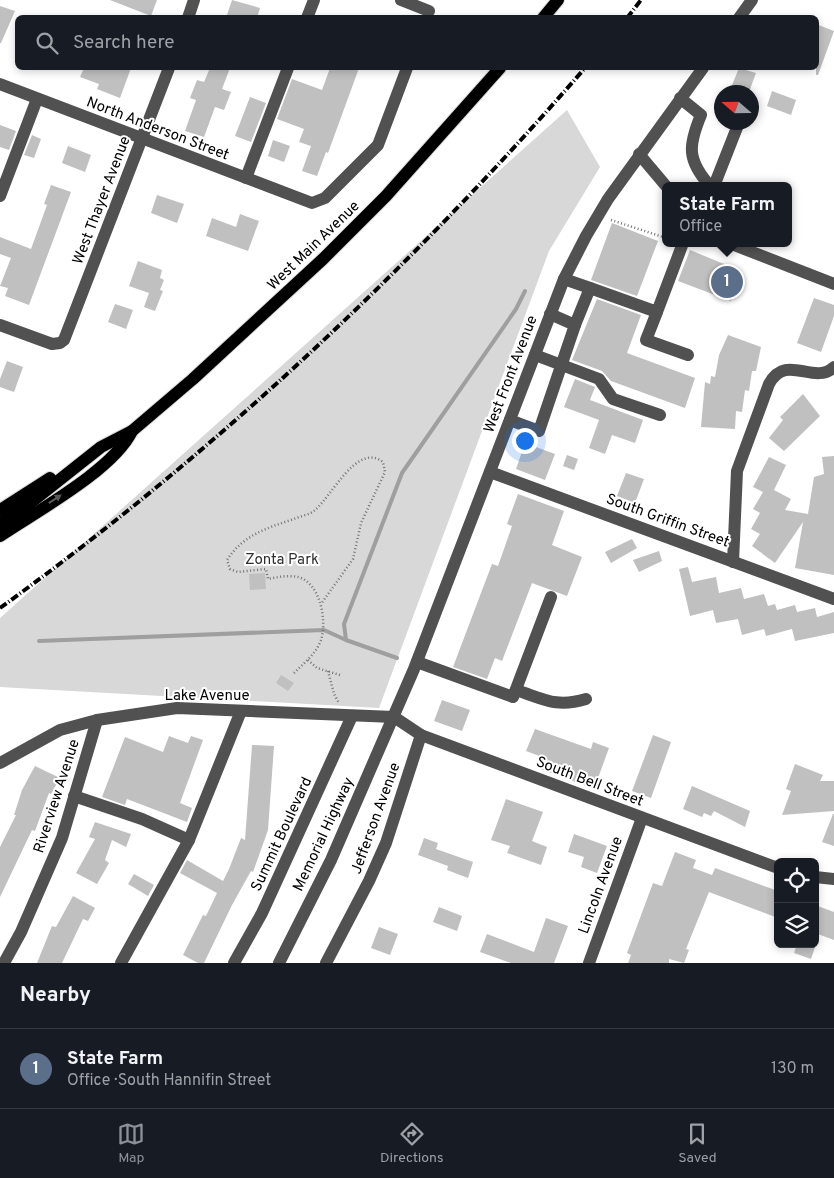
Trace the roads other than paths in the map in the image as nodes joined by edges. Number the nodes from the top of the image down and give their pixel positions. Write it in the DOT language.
graph roads {
  1 [pos="194,0"];
  2 [pos="314,0"];
  3 [pos="401,0"];
  4 [pos="558,0"];
  5 [pos="752,0"];
  6 [pos="429,9"];
  7 [pos="189,15"];
  8 [pos="308,15"];
  9 [pos="546,15"];
  10 [pos="741,15"];
  11 [pos="167,70"];
  12 [pos="287,70"];
  13 [pos="406,70"];
  14 [pos="498,70"];
  15 [pos="701,70"];
  16 [pos="0,84"];
  17 [pos="680,98"];
  18 [pos="37,99"];
  19 [pos="736,130"];
  20 [pos="142,138"];
  21 [pos="639,154"];
  22 [pos="246,178"];
  23 [pos="663,182"];
  24 [pos="707,182"];
  25 [pos="716,182"];
  26 [pos="0,196"];
  27 [pos="681,247"];
  28 [pos="739,247"];
  29 [pos="564,280"];
  30 [pos="834,284"];
  31 [pos="590,288"];
  32 [pos="657,312"];
  33 [pos="550,314"];
  34 [pos="575,324"];
  35 [pos="0,325"];
  36 [pos="534,355"];
  37 [pos="688,355"];
  38 [pos="561,366"];
  39 [pos="834,367"];
  40 [pos="660,415"];
  41 [pos="510,420"];
  42 [pos="132,431"];
  43 [pos="86,460"];
  44 [pos="490,472"];
  45 [pos="0,510"];
  46 [pos="0,523"];
  47 [pos="0,536"];
  48 [pos="733,562"];
  49 [pos="551,598"];
  50 [pos="834,599"];
  51 [pos="417,662"];
  52 [pos="516,690"];
  53 [pos="586,699"];
  54 [pos="241,711"];
  55 [pos="352,716"];
  56 [pos="394,717"];
  57 [pos="97,720"];
  58 [pos="421,735"];
  59 [pos="0,763"];
  60 [pos="74,796"];
  61 [pos="642,818"];
  62 [pos="189,840"];
  63 [pos="774,867"];
  64 [pos="819,877"];
  65 [pos="834,879"];
  66 [pos="4,963"];
  67 [pos="121,963"];
  68 [pos="234,963"];
  69 [pos="279,963"];
  70 [pos="326,963"];
  71 [pos="589,963"];
  1 -- 7 [label="street"];
  2 -- 8 [label="street"];
  3 -- 6 [label="street"];
  4 -- 9 [label="main road"];
  5 -- 10 [label="street"];
  11 -- 20 [label="street, West Thayer Avenue"];
  12 -- 22 [label="street"];
  13 -- 22 [label="street, North Anderson Street"];
  14 -- 42 [label="main road, West Main Avenue"];
  15 -- 17 [label="street, West Front Avenue"];
  16 -- 18 [label="street, North Anderson Street"];
  17 -- 21 [label="street, West Front Avenue"];
  17 -- 24 [label="street"];
  18 -- 20 [label="street, North Anderson Street"];
  18 -- 26 [label="street"];
  19 -- 25 [label="street"];
  20 -- 22 [label="street, North Anderson Street"];
  20 -- 35 [label="street, West Thayer Avenue"];
  21 -- 23 [label="street"];
  21 -- 29 [label="street, West Front Avenue"];
  27 -- 32 [label="street"];
  28 -- 30 [label="street"];
  29 -- 31 [label="street"];
  29 -- 33 [label="street, West Front Avenue"];
  31 -- 32 [label="street"];
  31 -- 34 [label="street"];
  32 -- 37 [label="street"];
  33 -- 34 [label="street"];
  33 -- 36 [label="street, West Front Avenue"];
  34 -- 38 [label="street"];
  36 -- 38 [label="street"];
  36 -- 41 [label="street, West Front Avenue"];
  38 -- 40 [label="street"];
  38 -- 41 [label="street"];
  39 -- 48 [label="street"];
  41 -- 44 [label="street, West Front Avenue"];
  42 -- 43 [label="main road, West Main Avenue"];
  47 -- 42 [label="main road, West Main Avenue, one-way"];
  43 -- 45 [label="main road"];
  43 -- 46 [label="main road, West Main Avenue"];
  44 -- 48 [label="street, South Griffin Street"];
  44 -- 51 [label="street, West Front Avenue"];
  48 -- 50 [label="street, South Griffin Street"];
  49 -- 52 [label="street"];
  51 -- 52 [label="street"];
  51 -- 56 [label="street, West Front Avenue"];
  52 -- 53 [label="street"];
  54 -- 55 [label="street, Lake Avenue"];
  54 -- 57 [label="street, Lake Avenue"];
  54 -- 62 [label="street"];
  55 -- 56 [label="street, Lake Avenue"];
  55 -- 68 [label="street, Summit Boulevard"];
  56 -- 58 [label="street, South Bell Street"];
  56 -- 69 [label="street, Memorial Highway"];
  57 -- 59 [label="street, Lake Avenue"];
  57 -- 60 [label="street, Riverview Avenue"];
  58 -- 61 [label="street, South Bell Street"];
  58 -- 70 [label="street, Jefferson Avenue"];
  60 -- 62 [label="street"];
  60 -- 66 [label="street, Riverview Avenue"];
  61 -- 63 [label="street, South Bell Street"];
  61 -- 71 [label="street, Lincoln Avenue"];
  62 -- 67 [label="street"];
  64 -- 65 [label="street"];
}
